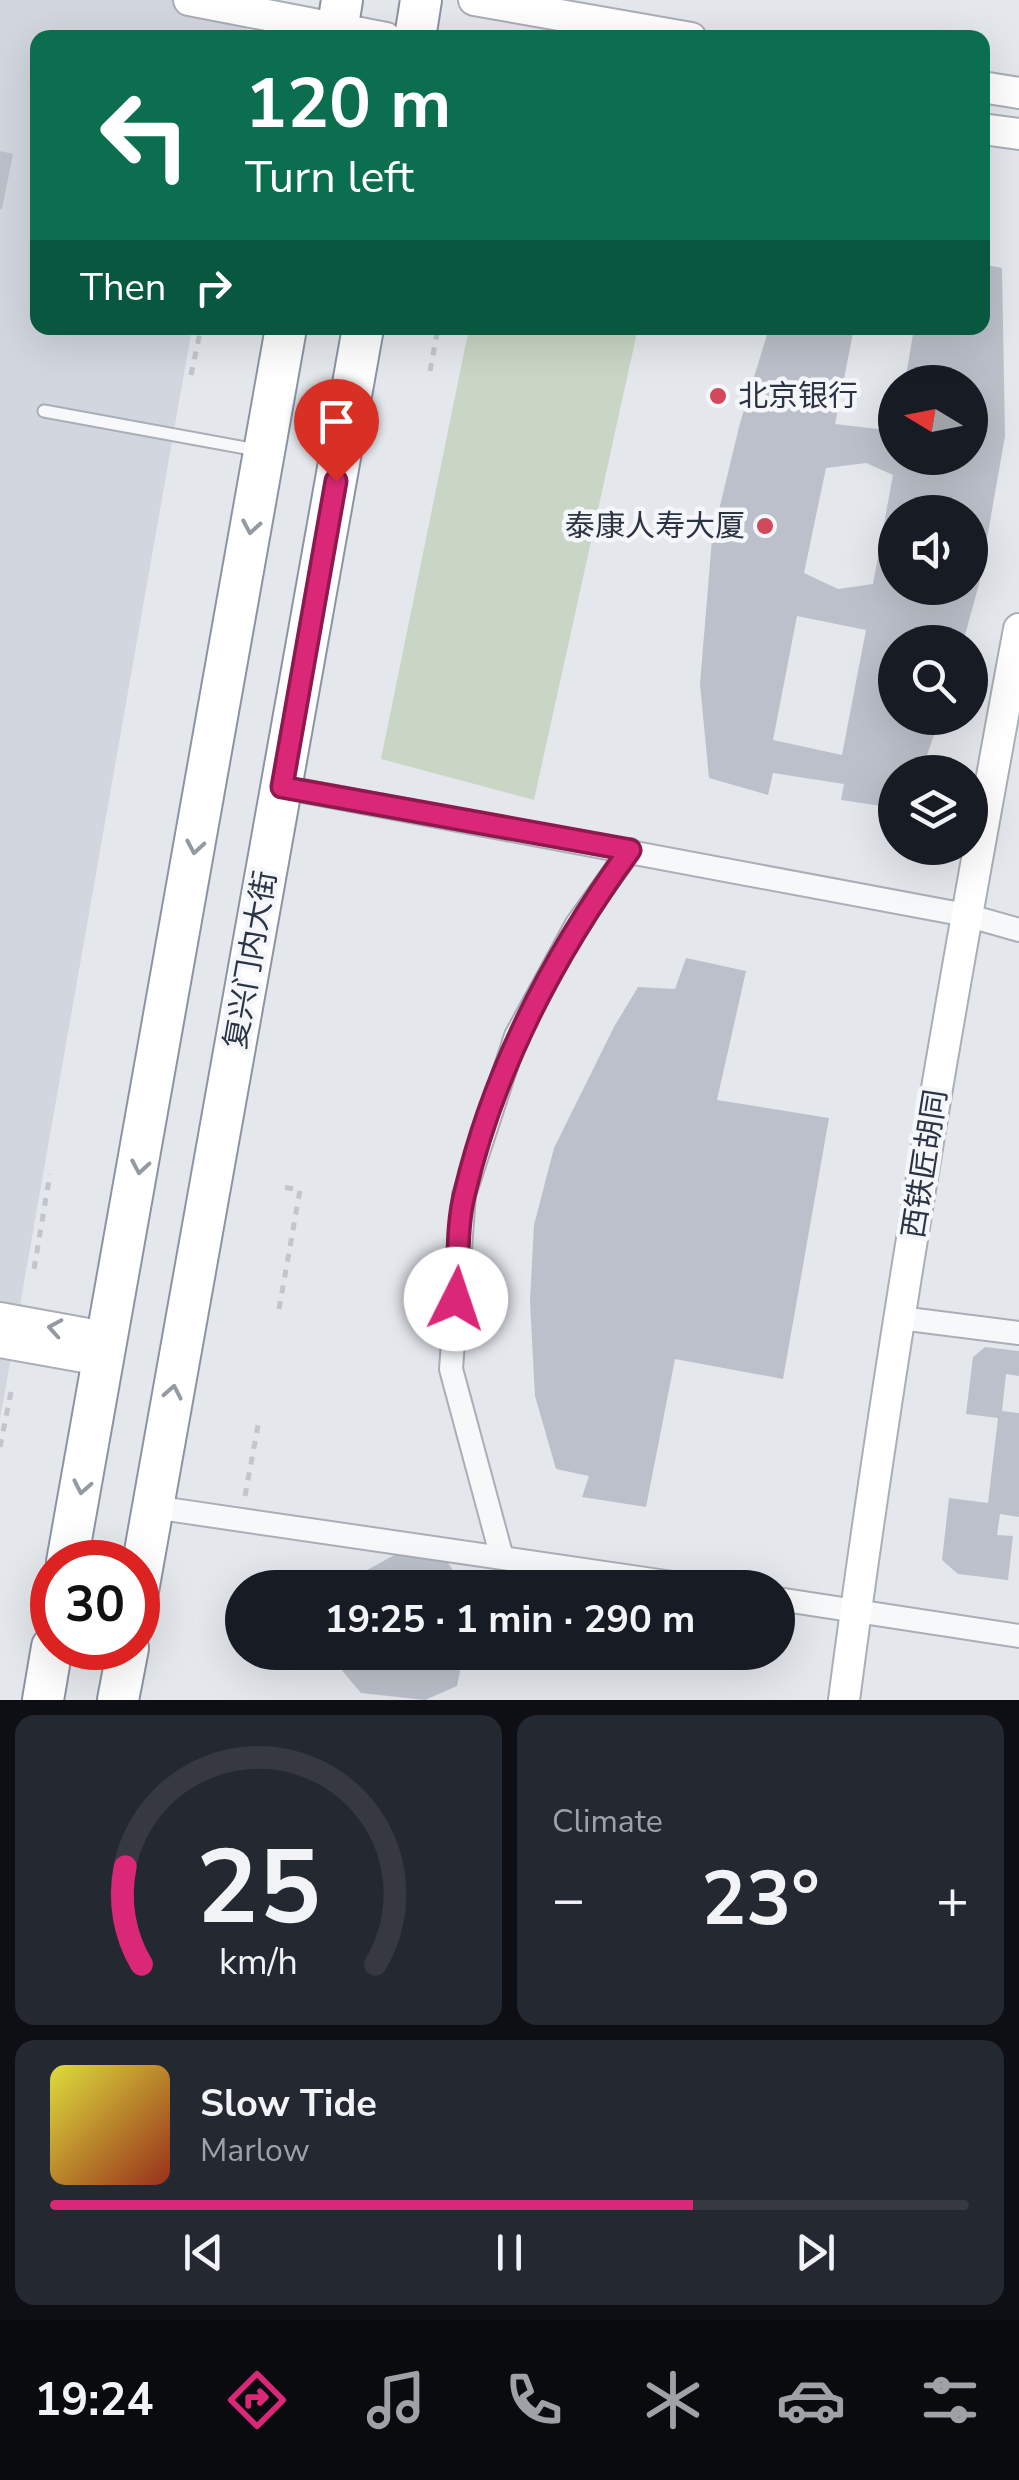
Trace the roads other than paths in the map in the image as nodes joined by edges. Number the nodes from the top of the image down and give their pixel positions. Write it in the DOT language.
graph roads {
  1 [pos="189,0"];
  2 [pos="422,0"];
  3 [pos="474,0"];
  4 [pos="339,22"];
  5 [pos="416,30"];
  6 [pos="645,30"];
  7 [pos="990,88"];
  8 [pos="1019,93"];
  9 [pos="990,130"];
  10 [pos="1019,134"];
  11 [pos="285,335"];
  12 [pos="362,335"];
  13 [pos="44,411"];
  14 [pos="264,451"];
  15 [pos="1019,629"];
  16 [pos="282,787"];
  17 [pos="630,850"];
  18 [pos="966,915"];
  19 [pos="1019,930"];
  20 [pos="0,1318"];
  21 [pos="900,1318"];
  22 [pos="1019,1332"];
  23 [pos="0,1342"];
  24 [pos="108,1349"];
  25 [pos="152,1506"];
  26 [pos="71,1540"];
  27 [pos="146,1540"];
  28 [pos="501,1554"];
  29 [pos="598,1570"];
  30 [pos="795,1602"];
  31 [pos="856,1612"];
  32 [pos="1019,1636"];
  33 [pos="48,1670"];
  34 [pos="124,1670"];
  35 [pos="43,1700"];
  36 [pos="118,1700"];
  37 [pos="844,1700"];
  1 -- 4 [label="street"];
  2 -- 5 [label="highway"];
  3 -- 6 [label="street"];
  7 -- 8 [label="street"];
  9 -- 10 [label="street"];
  11 -- 14 [label="highway"];
  12 -- 16 [label="highway, 复兴门内大街"];
  13 -- 14 [label="lane"];
  14 -- 24 [label="highway, one-way"];
  15 -- 18 [label="street, 西铁匠胡同"];
  16 -- 17 [label="street"];
  25 -- 16 [label="highway, 复兴门内大街, one-way"];
  17 -- 18 [label="street"];
  17 -- 28 [label="street"];
  18 -- 19 [label="street"];
  18 -- 21 [label="street, 西铁匠胡同"];
  24 -- 20 [label="street, one-way"];
  21 -- 22 [label="street"];
  21 -- 31 [label="street, 西铁匠胡同"];
  23 -- 24 [label="street"];
  24 -- 26 [label="highway, one-way"];
  25 -- 27 [label="highway, 复兴门内大街"];
  25 -- 28 [label="street"];
  28 -- 29 [label="street"];
  30 -- 31 [label="street"];
  31 -- 32 [label="street"];
  31 -- 37 [label="street, 西铁匠胡同"];
  33 -- 35 [label="highway"];
  34 -- 36 [label="highway"];
}
